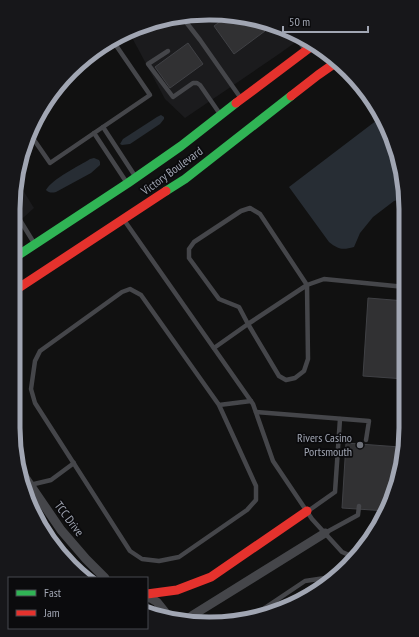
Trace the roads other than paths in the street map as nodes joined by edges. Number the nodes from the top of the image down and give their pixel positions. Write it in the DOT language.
graph roads {
  1 [pos="186,22"];
  2 [pos="116,45"];
  3 [pos="309,48"];
  4 [pos="168,51"];
  5 [pos="332,65"];
  6 [pos="241,99"];
  7 [pos="221,115"];
  8 [pos="103,127"];
  9 [pos="94,133"];
  10 [pos="33,139"];
  11 [pos="136,178"];
  12 [pos="128,183"];
  13 [pos="124,220"];
  14 [pos="20,224"];
  15 [pos="35,245"];
  16 [pos="20,254"];
  17 [pos="306,285"];
  18 [pos="399,286"];
  19 [pos="20,287"];
  20 [pos="248,324"];
  21 [pos="214,348"];
  22 [pos="251,400"];
  23 [pos="219,406"];
  24 [pos="256,412"];
  25 [pos="340,419"];
  26 [pos="366,440"];
  27 [pos="74,463"];
  28 [pos="28,481"];
  29 [pos="30,485"];
  30 [pos="359,506"];
  31 [pos="307,511"];
  32 [pos="325,533"];
  33 [pos="349,555"];
  34 [pos="104,577"];
  35 [pos="325,578"];
  36 [pos="148,595"];
  37 [pos="148,596"];
  38 [pos="262,610"];
  39 [pos="165,612"];
  40 [pos="192,616"];
  1 -- 6 [label="lane"];
  2 -- 8 [label="lane"];
  3 -- 6 [label="main road, Victory Boulevard"];
  4 -- 7 [label="lane"];
  5 -- 13 [label="main road, Victory Boulevard"];
  6 -- 7 [label="main road, Victory Boulevard"];
  7 -- 11 [label="main road, Victory Boulevard"];
  8 -- 9 [label="lane"];
  8 -- 11 [label="lane"];
  9 -- 10 [label="lane"];
  9 -- 12 [label="lane"];
  11 -- 12 [label="main road, Victory Boulevard"];
  12 -- 15 [label="main road, Victory Boulevard"];
  13 -- 19 [label="main road, Victory Boulevard"];
  13 -- 21 [label="lane"];
  14 -- 15 [label="lane"];
  15 -- 16 [label="main road, Victory Boulevard"];
  17 -- 18 [label="lane"];
  17 -- 20 [label="lane"];
  17 -- 20 [label="lane"];
  17 -- 20 [label="lane"];
  20 -- 21 [label="lane"];
  21 -- 22 [label="lane"];
  22 -- 23 [label="lane"];
  22 -- 24 [label="lane"];
  23 -- 27 [label="lane"];
  23 -- 27 [label="lane"];
  24 -- 25 [label="lane"];
  24 -- 31 [label="lane"];
  25 -- 26 [label="lane"];
  25 -- 31 [label="lane"];
  27 -- 29 [label="lane"];
  28 -- 29 [label="street, TCC Drive"];
  29 -- 34 [label="street, TCC Drive"];
  30 -- 32 [label="lane"];
  31 -- 32 [label="lane"];
  31 -- 36 [label="main road"];
  32 -- 33 [label="lane"];
  32 -- 40 [label="street"];
  35 -- 38 [label="lane"];
  37 -- 39 [label="street"];
}
